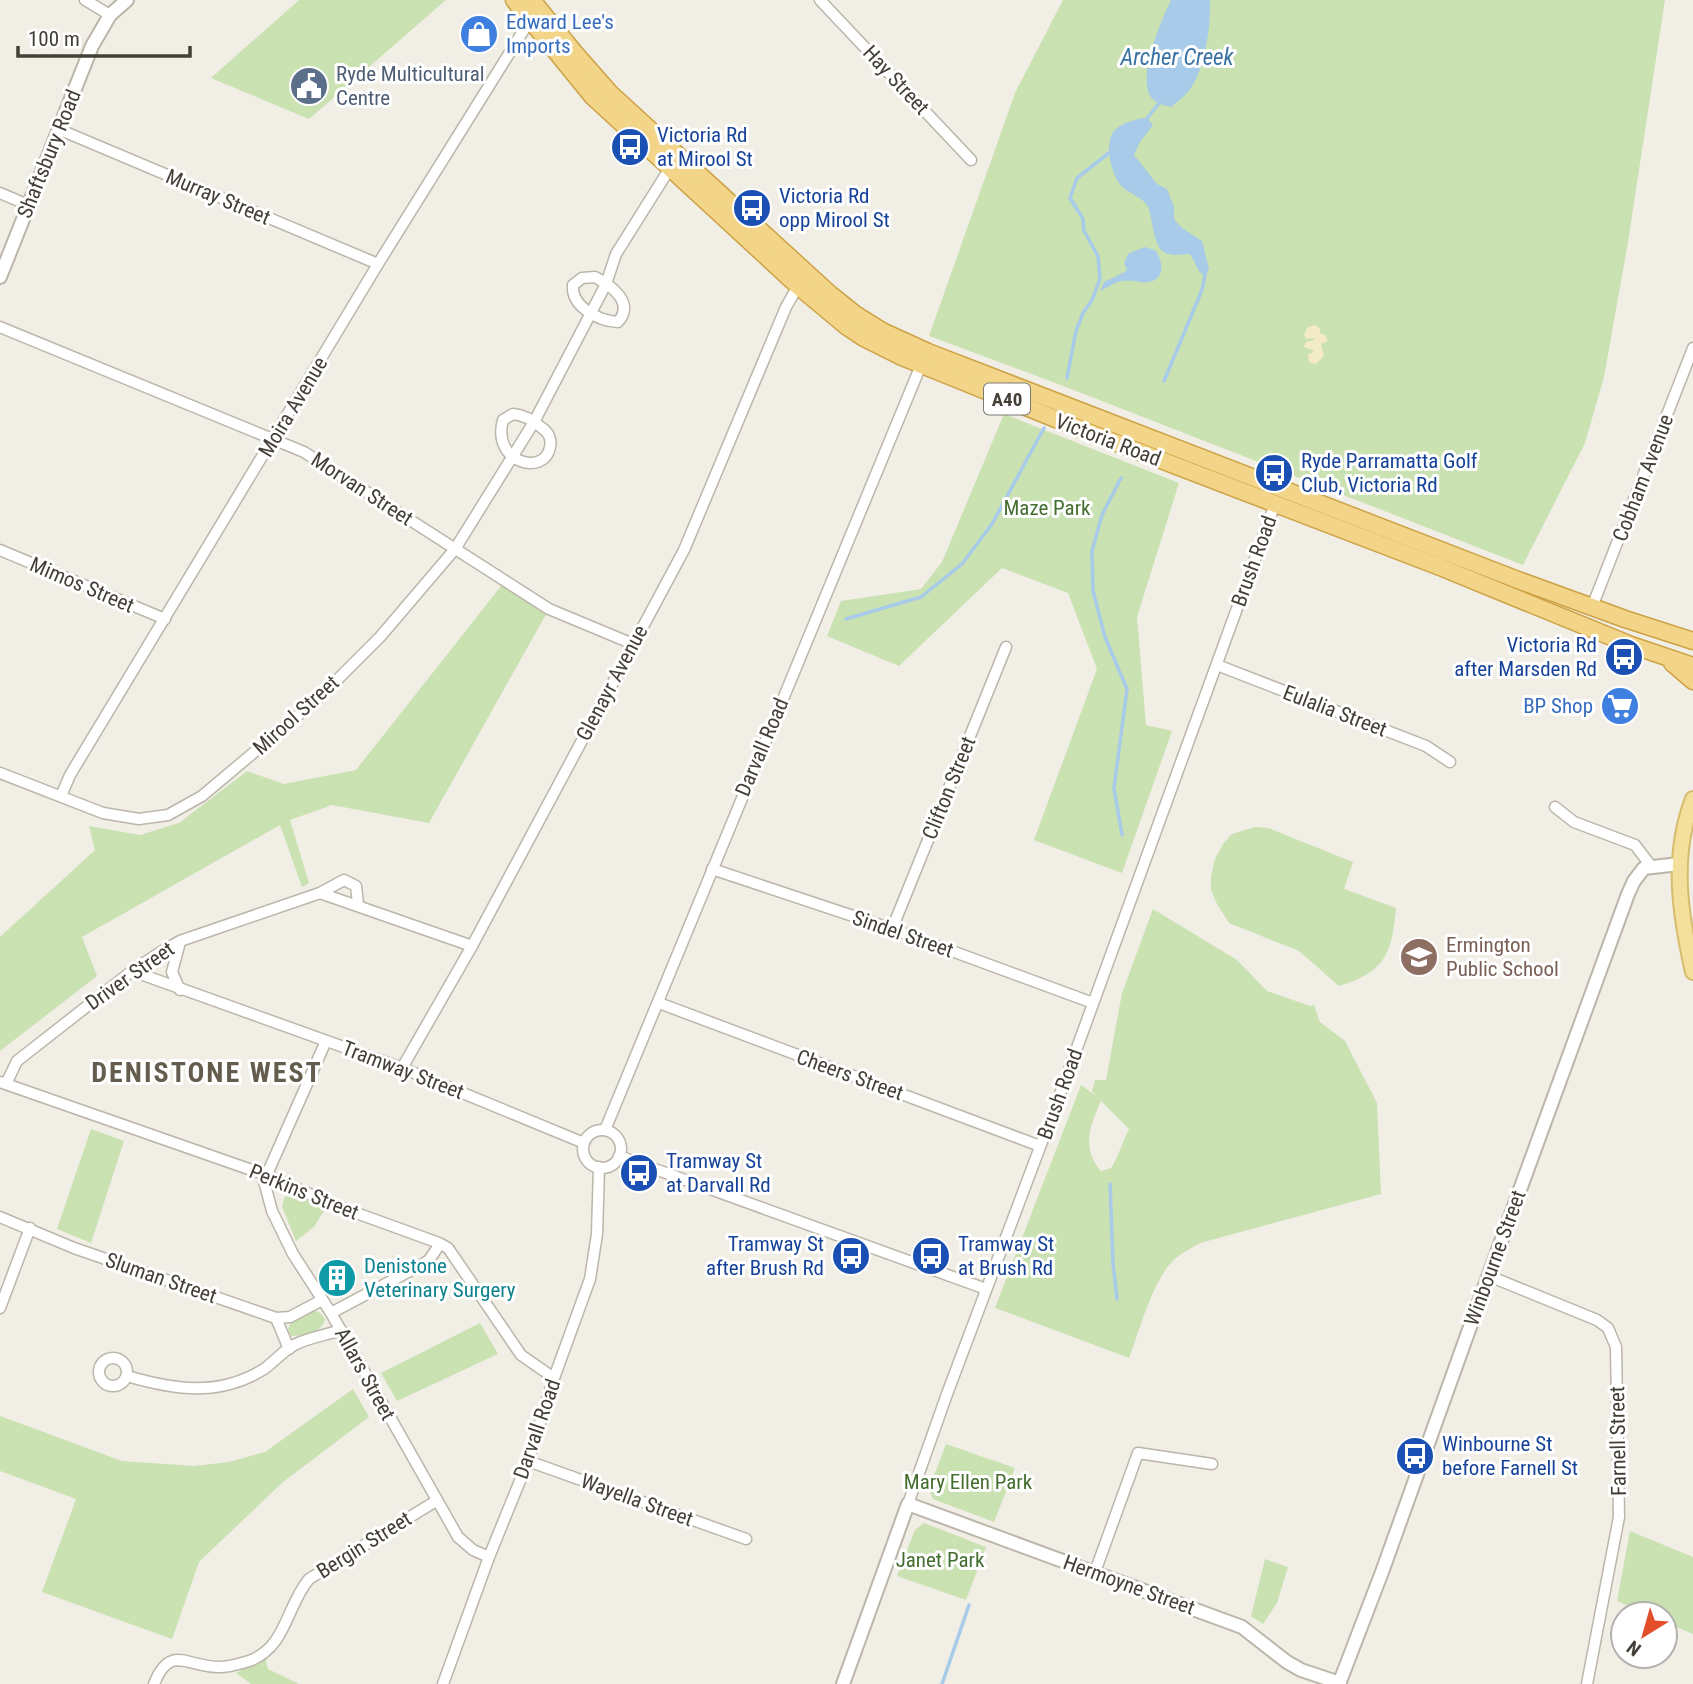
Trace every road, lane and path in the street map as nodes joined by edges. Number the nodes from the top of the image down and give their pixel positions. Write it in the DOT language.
graph roads {
  1 [pos="85,0"];
  2 [pos="127,0"];
  3 [pos="514,0"];
  4 [pos="532,0"];
  5 [pos="820,0"];
  6 [pos="110,15"];
  7 [pos="530,20"];
  8 [pos="58,129"];
  9 [pos="971,160"];
  10 [pos="670,168"];
  11 [pos="0,193"];
  12 [pos="28,205"];
  13 [pos="378,264"];
  14 [pos="0,277"];
  15 [pos="606,284"];
  16 [pos="798,286"];
  17 [pos="590,313"];
  18 [pos="0,327"];
  19 [pos="1693,348"];
  20 [pos="921,365"];
  21 [pos="534,422"];
  22 [pos="274,439"];
  23 [pos="512,457"];
  24 [pos="1275,504"];
  25 [pos="455,549"];
  26 [pos="0,550"];
  27 [pos="1592,607"];
  28 [pos="164,620"];
  29 [pos="1693,640"];
  30 [pos="633,644"];
  31 [pos="1006,646"];
  32 [pos="1667,659"];
  33 [pos="1217,665"];
  34 [pos="1693,666"];
  35 [pos="1693,681"];
  36 [pos="1450,762"];
  37 [pos="0,773"];
  38 [pos="61,796"];
  39 [pos="1693,799"];
  40 [pos="1555,807"];
  41 [pos="1679,864"];
  42 [pos="1651,866"];
  43 [pos="712,869"];
  44 [pos="320,892"];
  45 [pos="358,904"];
  46 [pos="892,929"];
  47 [pos="180,941"];
  48 [pos="472,946"];
  49 [pos="132,971"];
  50 [pos="1693,972"];
  51 [pos="180,990"];
  52 [pos="659,1003"];
  53 [pos="1093,1003"];
  54 [pos="326,1041"];
  55 [pos="402,1068"];
  56 [pos="3,1083"];
  57 [pos="604,1130"];
  58 [pos="584,1143"];
  59 [pos="1041,1146"];
  60 [pos="619,1156"];
  61 [pos="599,1167"];
  62 [pos="266,1175"];
  63 [pos="0,1217"];
  64 [pos="30,1228"];
  65 [pos="440,1244"];
  66 [pos="1489,1276"];
  67 [pos="986,1289"];
  68 [pos="322,1300"];
  69 [pos="0,1308"];
  70 [pos="331,1314"];
  71 [pos="275,1318"];
  72 [pos="341,1331"];
  73 [pos="289,1349"];
  74 [pos="127,1376"];
  75 [pos="554,1378"];
  76 [pos="528,1461"];
  77 [pos="1212,1464"];
  78 [pos="436,1501"];
  79 [pos="908,1504"];
  80 [pos="746,1539"];
  81 [pos="489,1557"];
  82 [pos="1095,1572"];
  83 [pos="154,1684"];
  84 [pos="443,1684"];
  85 [pos="843,1684"];
  86 [pos="1340,1684"];
  87 [pos="1587,1684"];
  1 -- 6 [label="street"];
  2 -- 6 [label="street, Shaftsbury Road"];
  3 -- 7 [label="highway, Victoria Road / A40"];
  4 -- 27 [label="highway, Victoria Road / A40"];
  5 -- 9 [label="street, Hay Street"];
  6 -- 8 [label="street, Shaftsbury Road"];
  7 -- 10 [label="highway, Victoria Road / A40"];
  7 -- 13 [label="street, Moira Avenue"];
  8 -- 12 [label="street, Shaftsbury Road"];
  8 -- 13 [label="street, Murray Street"];
  10 -- 15 [label="street, Mirool Street"];
  10 -- 16 [label="highway, Victoria Road / A40"];
  11 -- 12 [label="street"];
  12 -- 14 [label="street, Shaftsbury Road"];
  13 -- 22 [label="street, Moira Avenue"];
  15 -- 17 [label="street, Mirool Street"];
  15 -- 17 [label="street"];
  15 -- 17 [label="street"];
  16 -- 20 [label="highway, Victoria Road / A40"];
  16 -- 30 [label="street, Glenayr Avenue"];
  17 -- 21 [label="street, Mirool Street"];
  18 -- 22 [label="street, Morvan Street"];
  19 -- 27 [label="street, Cobham Avenue"];
  20 -- 24 [label="highway, Victoria Road / A40"];
  20 -- 43 [label="street, Darvall Road"];
  21 -- 23 [label="street, Mirool Street"];
  21 -- 23 [label="street"];
  21 -- 23 [label="street"];
  22 -- 25 [label="street, Morvan Street"];
  22 -- 28 [label="street, Moira Avenue"];
  23 -- 25 [label="street, Mirool Street"];
  24 -- 32 [label="highway, Victoria Road / A40"];
  24 -- 33 [label="street, Brush Road"];
  25 -- 30 [label="street, Morvan Street"];
  25 -- 38 [label="street, Mirool Street"];
  26 -- 28 [label="street, Mimos Street"];
  27 -- 29 [label="highway, Victoria Road / A40"];
  28 -- 38 [label="street, Moira Avenue"];
  30 -- 48 [label="street, Glenayr Avenue"];
  31 -- 46 [label="street, Clifton Street"];
  32 -- 34 [label="highway, Victoria Road / A40"];
  32 -- 35 [label="highway"];
  33 -- 36 [label="street, Eulalia Street"];
  33 -- 53 [label="street, Brush Road"];
  37 -- 38 [label="street, Mirool Street"];
  39 -- 41 [label="main road"];
  40 -- 42 [label="street"];
  41 -- 42 [label="street"];
  41 -- 50 [label="main road"];
  42 -- 66 [label="street, Winbourne Street"];
  43 -- 46 [label="street, Sindel Street"];
  43 -- 52 [label="street, Darvall Road"];
  44 -- 45 [label="street"];
  44 -- 45 [label="street, Driver Street"];
  44 -- 47 [label="street, Driver Street"];
  45 -- 48 [label="street"];
  46 -- 53 [label="street, Sindel Street"];
  47 -- 49 [label="street, Driver Street"];
  47 -- 51 [label="street"];
  48 -- 55 [label="street, Glenayr Avenue"];
  49 -- 51 [label="street, Tramway Street"];
  49 -- 56 [label="street, Driver Street"];
  51 -- 54 [label="street, Tramway Street"];
  52 -- 57 [label="street, Darvall Road"];
  52 -- 59 [label="street, Cheers Street"];
  53 -- 59 [label="street, Brush Road"];
  54 -- 55 [label="street, Tramway Street"];
  54 -- 62 [label="street"];
  55 -- 58 [label="street, Tramway Street"];
  56 -- 62 [label="street, Perkins Street"];
  57 -- 58 [label="street"];
  57 -- 60 [label="street"];
  58 -- 61 [label="street"];
  59 -- 67 [label="street, Brush Road"];
  60 -- 61 [label="street"];
  60 -- 67 [label="street"];
  61 -- 75 [label="street, Darvall Road"];
  62 -- 65 [label="street, Perkins Street"];
  62 -- 68 [label="street, Allars Street"];
  63 -- 64 [label="street, Sluman Street"];
  64 -- 69 [label="street"];
  64 -- 71 [label="street, Sluman Street"];
  65 -- 70 [label="street"];
  65 -- 75 [label="street, Perkins Street"];
  66 -- 86 [label="street, Winbourne Street"];
  66 -- 87 [label="street, Farnell Street"];
  67 -- 79 [label="street, Brush Road"];
  68 -- 70 [label="street, Allars Street"];
  68 -- 71 [label="street"];
  70 -- 72 [label="street, Allars Street"];
  71 -- 73 [label="street"];
  72 -- 73 [label="street"];
  72 -- 78 [label="street, Allars Street"];
  73 -- 74 [label="street"];
  75 -- 76 [label="street, Darvall Road"];
  76 -- 80 [label="street, Wayella Street"];
  76 -- 81 [label="street, Darvall Road"];
  77 -- 82 [label="street"];
  78 -- 81 [label="street, Allars Street"];
  78 -- 83 [label="street, Bergin Street"];
  79 -- 82 [label="street, Hermoyne Street"];
  79 -- 85 [label="street, Brush Road"];
  81 -- 84 [label="street, Darvall Road"];
  82 -- 86 [label="street, Hermoyne Street"];
}
